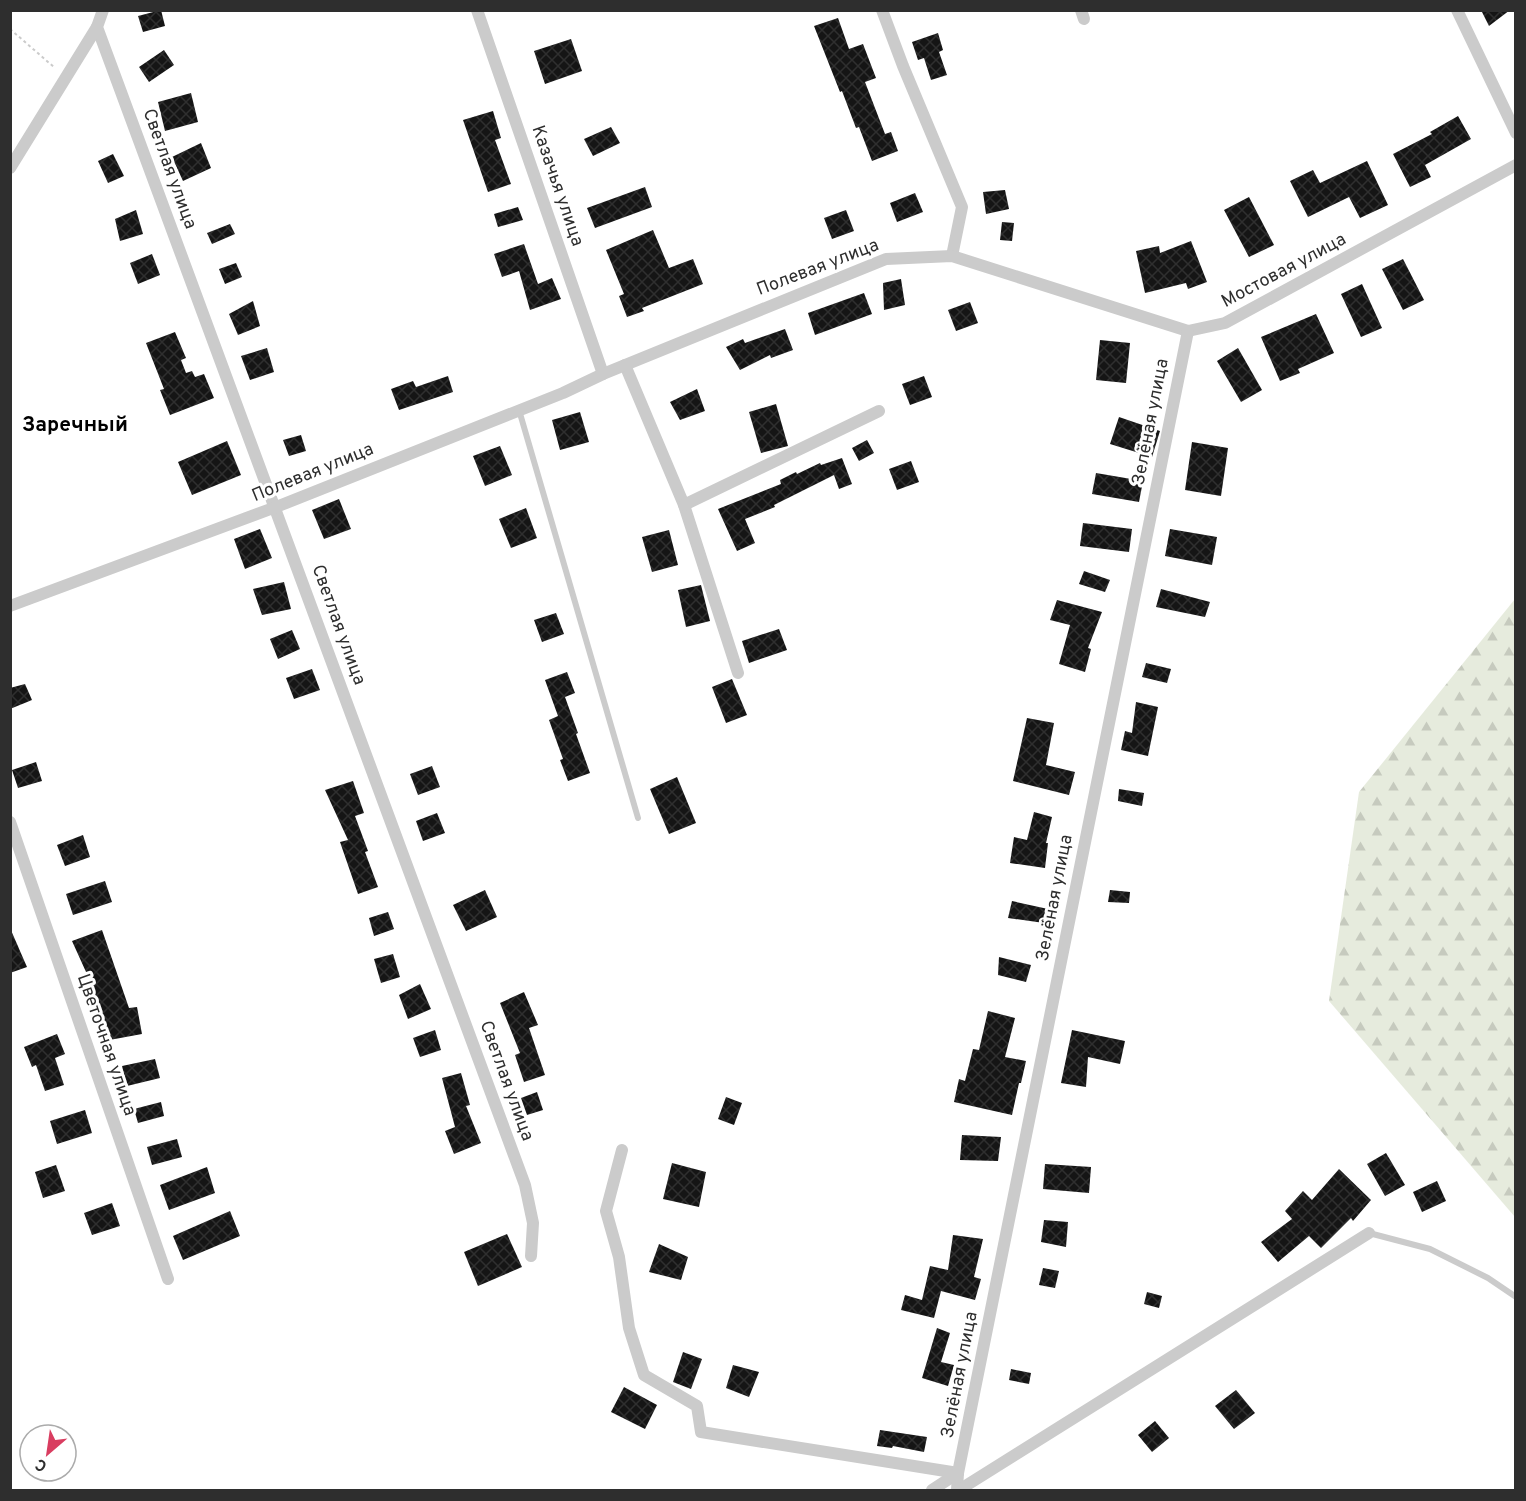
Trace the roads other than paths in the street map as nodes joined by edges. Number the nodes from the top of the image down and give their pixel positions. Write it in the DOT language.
graph roads {
  1 [pos="103,10"];
  2 [pos="477,10"];
  3 [pos="882,10"];
  4 [pos="1457,10"];
  5 [pos="97,27"];
  6 [pos="1515,133"];
  7 [pos="1515,165"];
  8 [pos="10,168"];
  9 [pos="952,256"];
  10 [pos="1188,331"];
  11 [pos="625,365"];
  12 [pos="603,374"];
  13 [pos="519,410"];
  14 [pos="879,411"];
  15 [pos="684,505"];
  16 [pos="276,507"];
  17 [pos="10,606"];
  18 [pos="738,673"];
  19 [pos="638,818"];
  20 [pos="10,822"];
  21 [pos="622,1150"];
  22 [pos="1369,1233"];
  23 [pos="531,1256"];
  24 [pos="168,1279"];
  25 [pos="1515,1297"];
  26 [pos="958,1473"];
  27 [pos="932,1491"];
  28 [pos="958,1491"];
  1 -- 5 [label="street"];
  2 -- 12 [label="street, Казачья улица"];
  3 -- 9 [label="street"];
  4 -- 6 [label="street"];
  5 -- 8 [label="street"];
  5 -- 16 [label="street, Светлая улица"];
  7 -- 10 [label="street, Мостовая улица"];
  9 -- 10 [label="street, Мостовая улица"];
  9 -- 11 [label="street, Полевая улица"];
  10 -- 26 [label="street, Зелёная улица"];
  11 -- 12 [label="street, Полевая улица"];
  11 -- 15 [label="street"];
  12 -- 13 [label="street, Полевая улица"];
  13 -- 16 [label="street, Полевая улица"];
  13 -- 19 [label="lane"];
  14 -- 15 [label="street"];
  15 -- 18 [label="street"];
  16 -- 17 [label="street, Полевая улица"];
  16 -- 23 [label="street, Светлая улица"];
  20 -- 24 [label="street, Цветочная улица"];
  21 -- 26 [label="street"];
  22 -- 25 [label="lane"];
  22 -- 28 [label="street, Зелёная улица"];
  26 -- 27 [label="street"];
  26 -- 28 [label="street, Зелёная улица"];
}
